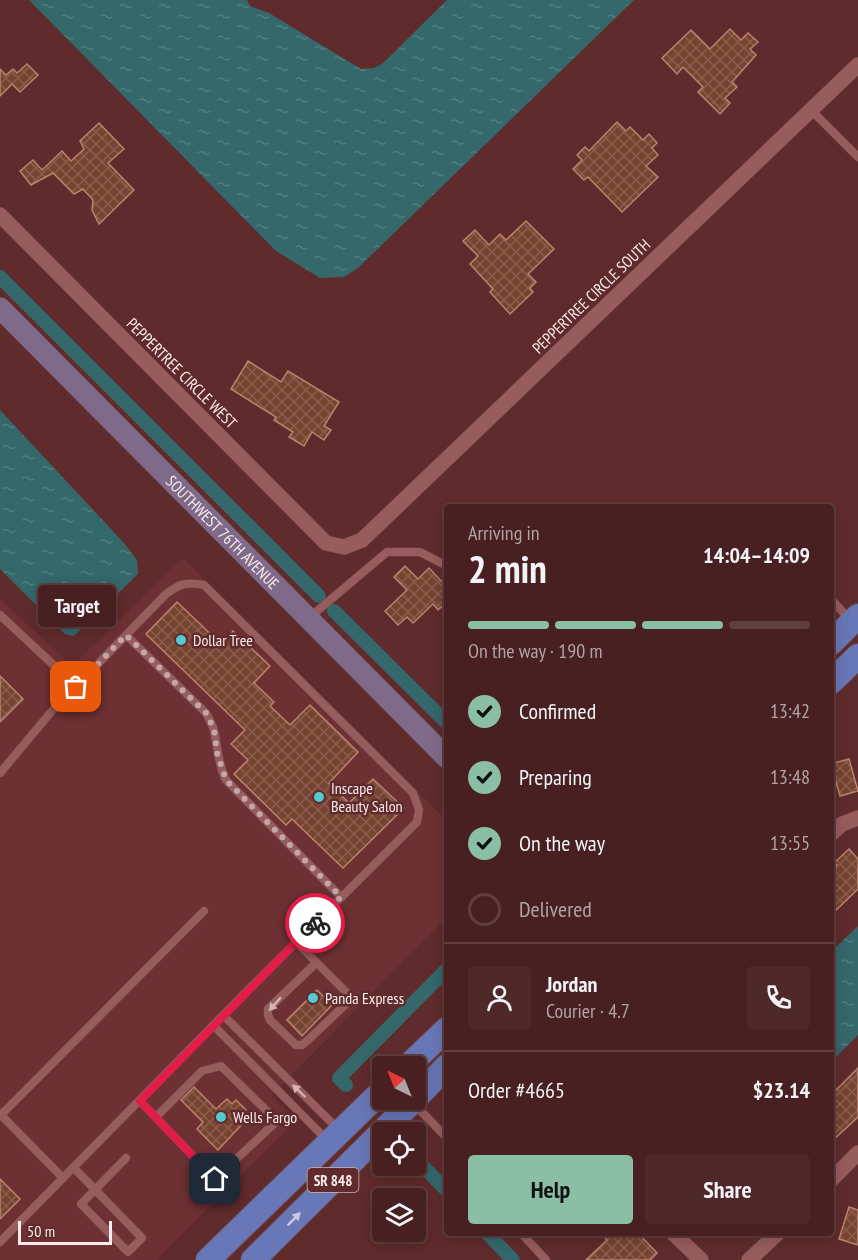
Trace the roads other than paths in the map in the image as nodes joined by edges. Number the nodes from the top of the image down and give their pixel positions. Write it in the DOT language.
graph roads {
  1 [pos="858,65"];
  2 [pos="811,110"];
  3 [pos="858,157"];
  4 [pos="0,215"];
  5 [pos="0,308"];
  6 [pos="344,547"];
  7 [pos="444,564"];
  8 [pos="834,602"];
  9 [pos="0,615"];
  10 [pos="309,619"];
  11 [pos="855,619"];
  12 [pos="126,635"];
  13 [pos="834,640"];
  14 [pos="858,656"];
  15 [pos="834,679"];
  16 [pos="76,687"];
  17 [pos="444,755"];
  18 [pos="0,773"];
  19 [pos="858,818"];
  20 [pos="834,831"];
  21 [pos="341,897"];
  22 [pos="204,912"];
  23 [pos="296,942"];
  24 [pos="316,963"];
  25 [pos="224,1016"];
  26 [pos="214,1026"];
  27 [pos="444,1032"];
  28 [pos="422,1056"];
  29 [pos="444,1069"];
  30 [pos="426,1087"];
  31 [pos="140,1101"];
  32 [pos="372,1101"];
  33 [pos="403,1110"];
  34 [pos="423,1110"];
  35 [pos="0,1114"];
  36 [pos="156,1117"];
  37 [pos="444,1134"];
  38 [pos="335,1137"];
  39 [pos="858,1153"];
  40 [pos="126,1158"];
  41 [pos="74,1168"];
  42 [pos="834,1177"];
  43 [pos="63,1178"];
  44 [pos="95,1190"];
  45 [pos="524,1236"];
  46 [pos="676,1236"];
  47 [pos="775,1236"];
  48 [pos="0,1242"];
  49 [pos="208,1260"];
  50 [pos="253,1260"];
  51 [pos="546,1260"];
  52 [pos="701,1260"];
  53 [pos="749,1260"];
  1 -- 2 [label="street, PEPPERTREE CIRCLE SOUTH"];
  2 -- 3 [label="lane"];
  2 -- 6 [label="street, PEPPERTREE CIRCLE SOUTH"];
  4 -- 6 [label="street, PEPPERTREE CIRCLE WEST"];
  5 -- 10 [label="street, SOUTHWEST 76TH AVENUE"];
  7 -- 10 [label="lane"];
  8 -- 11 [label="lane"];
  9 -- 16 [label="lane"];
  10 -- 17 [label="street, SOUTHWEST 76TH AVENUE"];
  11 -- 13 [label="main road"];
  12 -- 16 [label="lane"];
  12 -- 21 [label="lane"];
  12 -- 21 [label="lane"];
  14 -- 15 [label="main road"];
  16 -- 18 [label="lane"];
  19 -- 20 [label="street"];
  21 -- 23 [label="lane"];
  22 -- 35 [label="lane"];
  23 -- 24 [label="lane"];
  23 -- 25 [label="lane"];
  24 -- 24 [label="lane, one-way"];
  25 -- 26 [label="lane"];
  38 -- 25 [label="lane, one-way"];
  26 -- 31 [label="lane"];
  26 -- 38 [label="lane"];
  27 -- 28 [label="main road"];
  29 -- 30 [label="main road, SR 848"];
  31 -- 36 [label="lane"];
  31 -- 41 [label="lane"];
  32 -- 38 [label="main road, SR 848"];
  50 -- 33 [label="main road, SR 848, one-way"];
  34 -- 37 [label="lane"];
  35 -- 43 [label="lane"];
  36 -- 36 [label="lane"];
  38 -- 49 [label="main road, SR 848"];
  39 -- 42 [label="street"];
  40 -- 44 [label="lane"];
  41 -- 43 [label="lane"];
  41 -- 44 [label="lane"];
  43 -- 48 [label="lane"];
  44 -- 44 [label="lane"];
  45 -- 51 [label="lane"];
  46 -- 52 [label="street"];
  47 -- 53 [label="street"];
}
